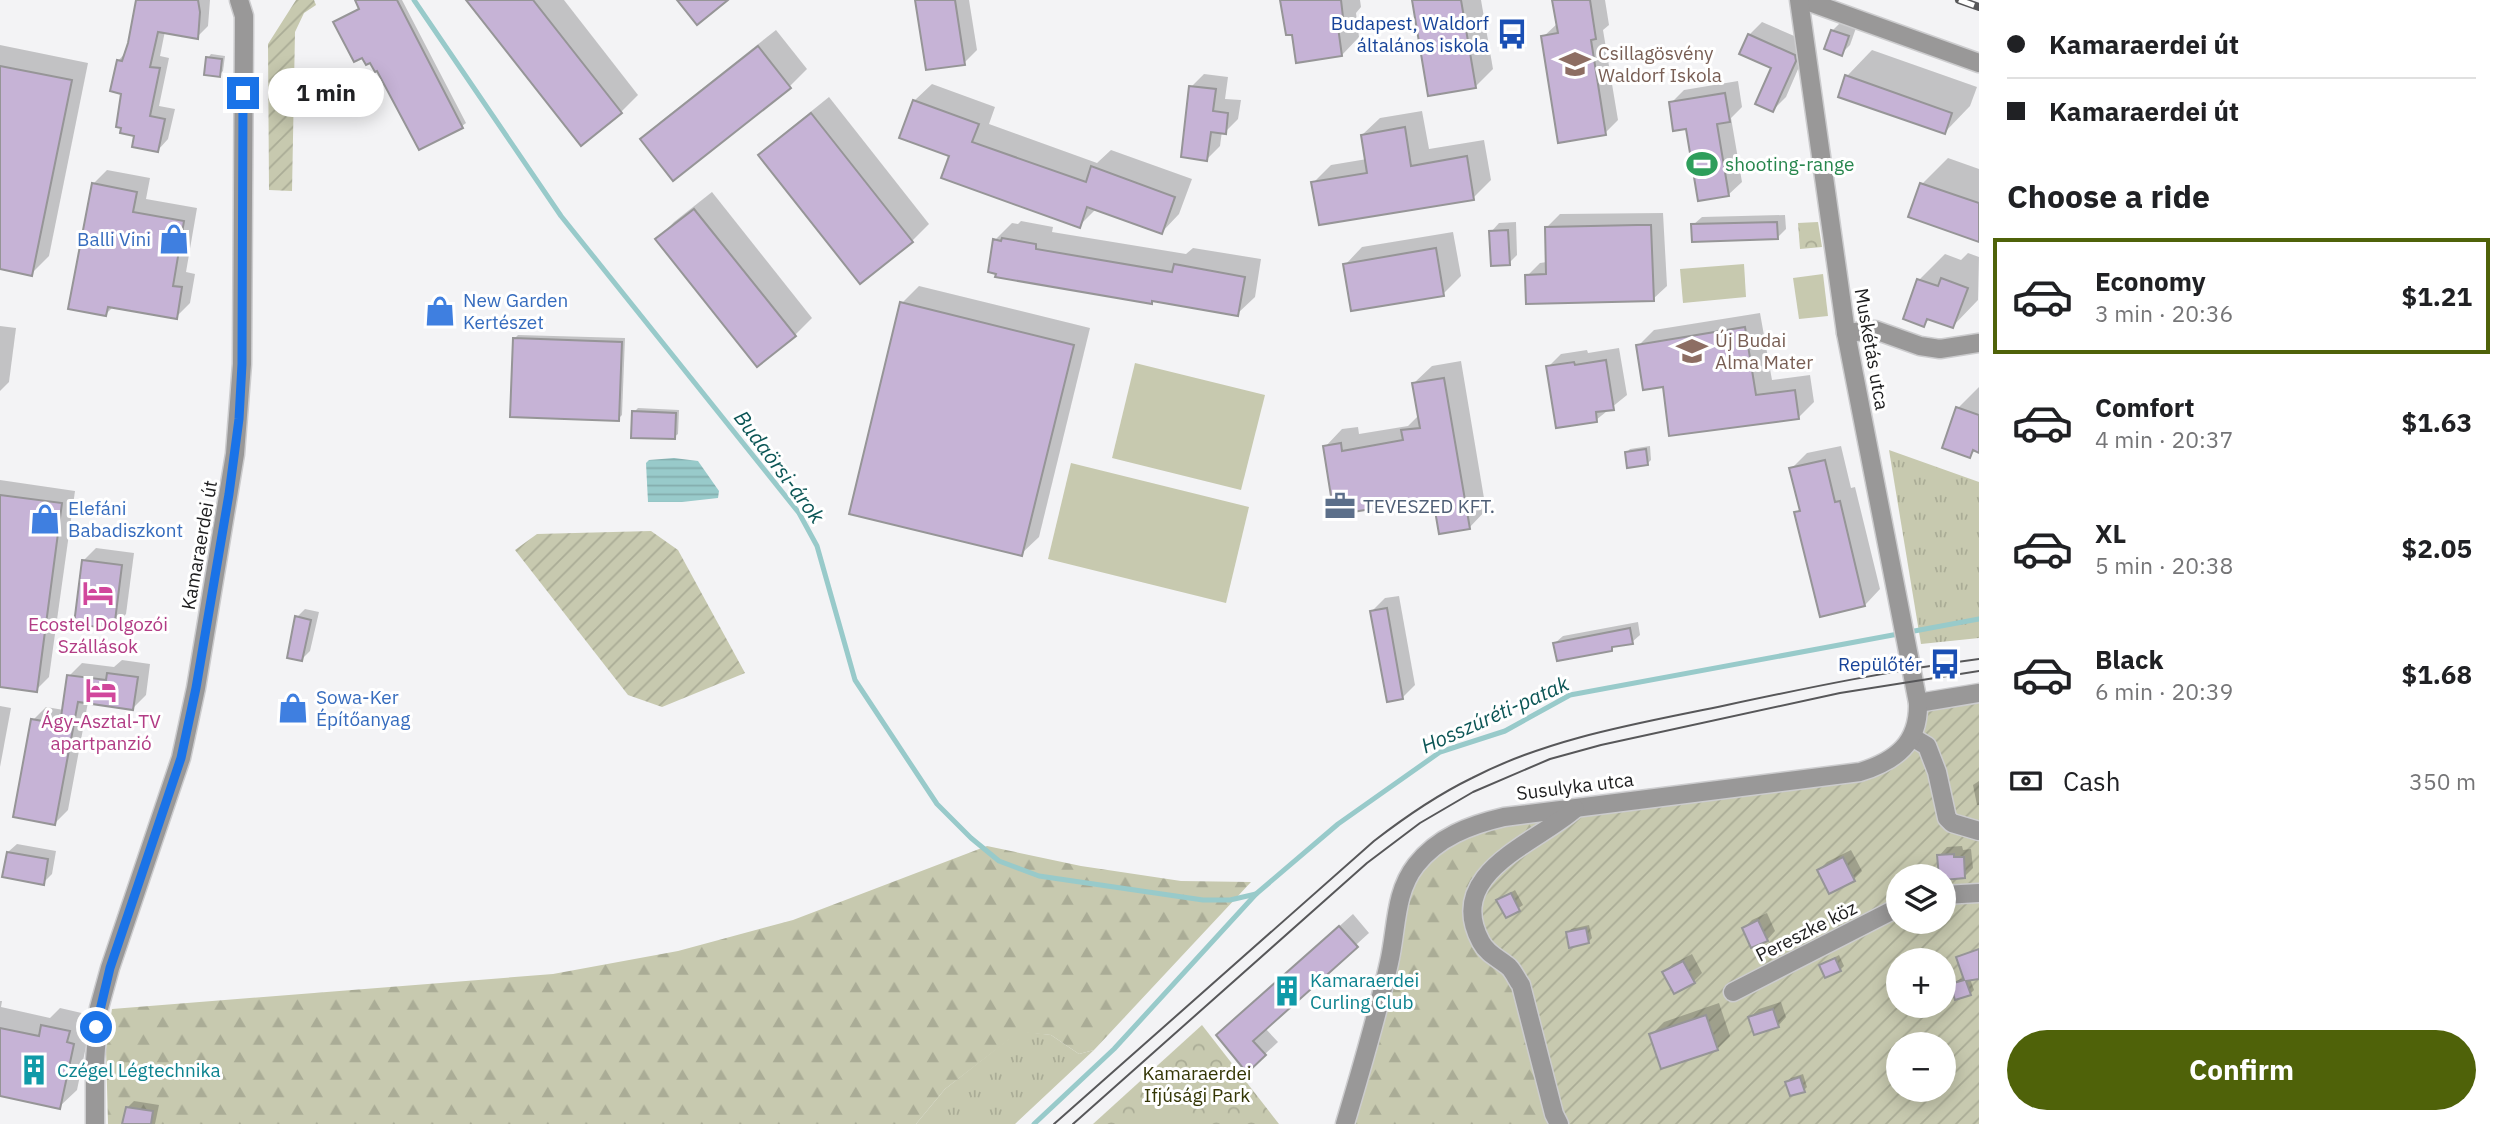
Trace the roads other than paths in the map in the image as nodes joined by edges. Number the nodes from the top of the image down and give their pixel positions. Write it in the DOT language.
graph roads {
  1 [pos="239,0"];
  2 [pos="1801,0"];
  3 [pos="1979,63"];
  4 [pos="1846,333"];
  5 [pos="1979,343"];
  6 [pos="1979,693"];
  7 [pos="1918,703"];
  8 [pos="1912,737"];
  9 [pos="1577,806"];
  10 [pos="1979,831"];
  11 [pos="1979,893"];
  12 [pos="1956,894"];
  13 [pos="1886,914"];
  14 [pos="1733,992"];
  15 [pos="95,1124"];
  16 [pos="1345,1124"];
  17 [pos="1559,1124"];
  1 -- 15 [label="street, Kamaraerdei út"];
  2 -- 3 [label="street"];
  2 -- 4 [label="street, Muskétás utca"];
  4 -- 5 [label="street"];
  4 -- 7 [label="street, Muskétás utca"];
  6 -- 7 [label="street"];
  7 -- 8 [label="street"];
  8 -- 9 [label="street, Susulyka utca"];
  8 -- 10 [label="street"];
  9 -- 16 [label="street, Susulyka utca"];
  9 -- 17 [label="street"];
  11 -- 12 [label="street"];
  13 -- 14 [label="street, Pereszke köz"];
}
